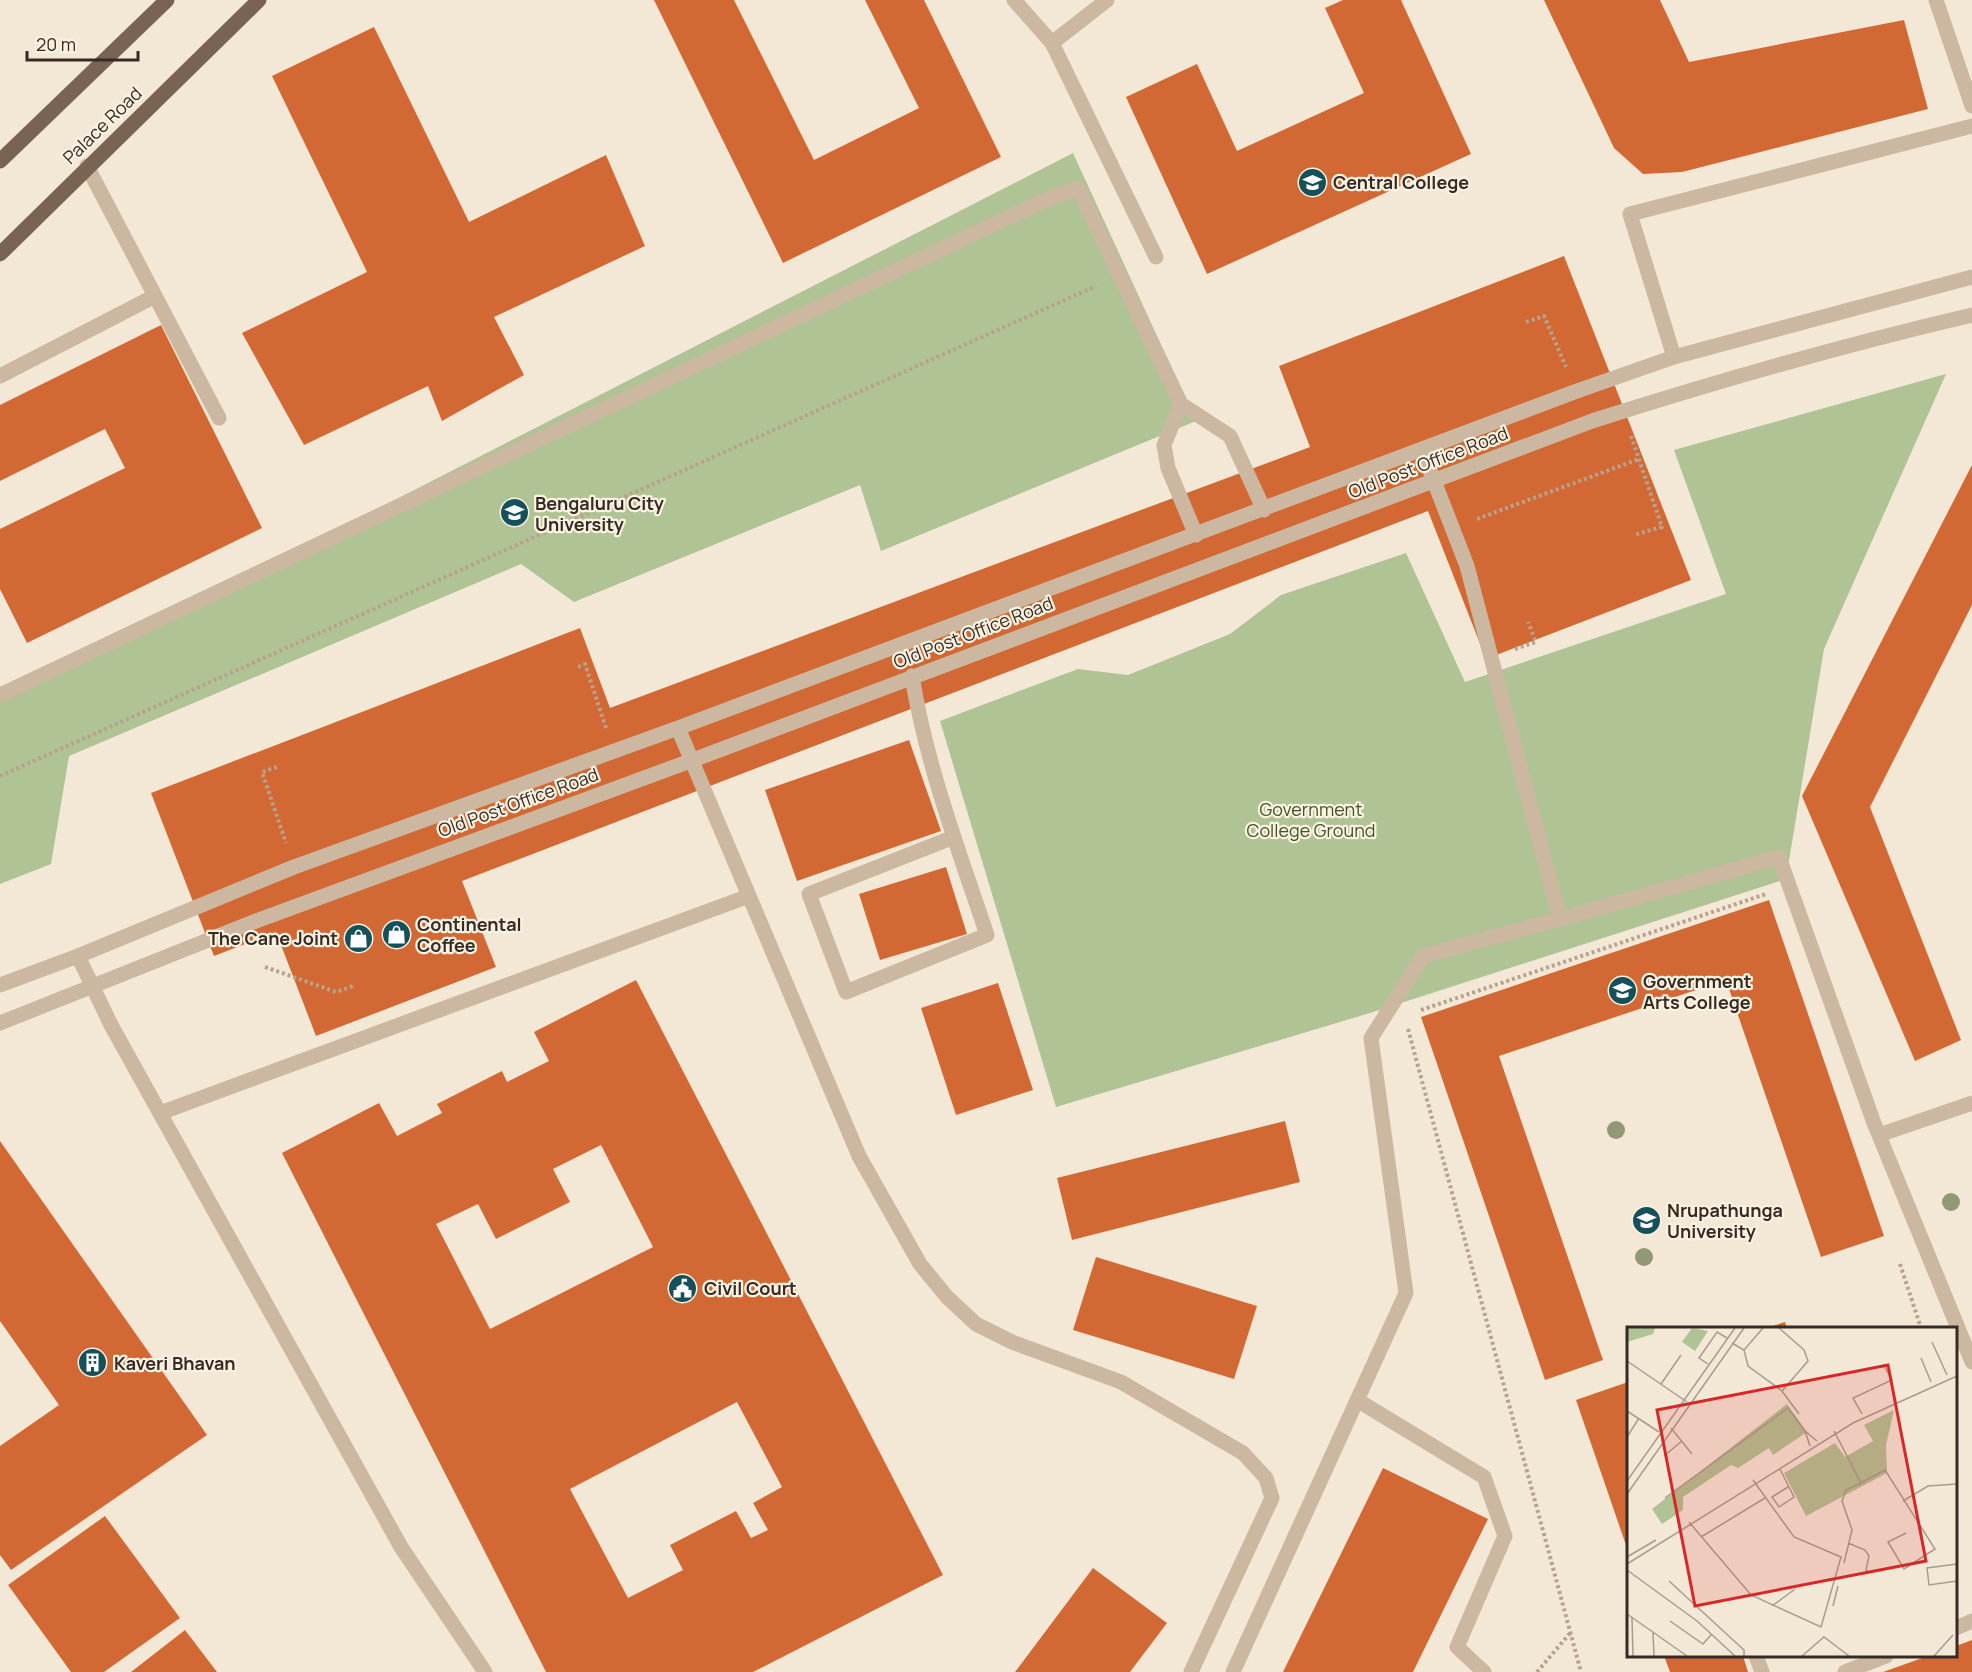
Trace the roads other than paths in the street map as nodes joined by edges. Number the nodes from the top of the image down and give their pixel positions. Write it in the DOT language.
graph roads {
  1 [pos="167,0"];
  2 [pos="259,0"];
  3 [pos="1014,0"];
  4 [pos="1107,0"];
  5 [pos="1936,0"];
  6 [pos="1052,43"];
  7 [pos="1972,106"];
  8 [pos="1972,126"];
  9 [pos="0,161"];
  10 [pos="87,166"];
  11 [pos="0,254"];
  12 [pos="1156,256"];
  13 [pos="1972,277"];
  14 [pos="155,296"];
  15 [pos="1972,315"];
  16 [pos="1674,357"];
  17 [pos="0,376"];
  18 [pos="1181,404"];
  19 [pos="219,418"];
  20 [pos="1422,450"];
  21 [pos="1434,480"];
  22 [pos="1264,510"];
  23 [pos="1196,535"];
  24 [pos="912,676"];
  25 [pos="0,695"];
  26 [pos="678,728"];
  27 [pos="693,760"];
  28 [pos="954,837"];
  29 [pos="749,896"];
  30 [pos="1560,920"];
  31 [pos="78,956"];
  32 [pos="0,985"];
  33 [pos="91,988"];
  34 [pos="0,1023"];
  35 [pos="1972,1103"];
  36 [pos="160,1113"];
  37 [pos="1879,1135"];
  38 [pos="1972,1362"];
  39 [pos="1358,1400"];
  40 [pos="1972,1621"];
  41 [pos="1957,1628"];
  42 [pos="1756,1657"];
  43 [pos="1883,1657"];
  44 [pos="485,1672"];
  45 [pos="1191,1672"];
  46 [pos="1233,1672"];
  47 [pos="1484,1672"];
  48 [pos="1762,1672"];
  49 [pos="1845,1672"];
  1 -- 9 [label="main road"];
  2 -- 10 [label="main road, Palace Road"];
  3 -- 6 [label="street"];
  4 -- 6 [label="street"];
  5 -- 7 [label="street"];
  6 -- 12 [label="street"];
  8 -- 16 [label="street"];
  10 -- 11 [label="main road, Palace Road"];
  10 -- 14 [label="street"];
  13 -- 16 [label="street, Old Post Office Road"];
  14 -- 17 [label="street"];
  14 -- 19 [label="street"];
  15 -- 21 [label="street, Old Post Office Road"];
  16 -- 20 [label="street, Old Post Office Road"];
  18 -- 22 [label="street"];
  18 -- 23 [label="street"];
  18 -- 25 [label="street"];
  20 -- 21 [label="street"];
  20 -- 22 [label="street, Old Post Office Road"];
  21 -- 24 [label="street, Old Post Office Road"];
  21 -- 30 [label="street"];
  22 -- 23 [label="street, Old Post Office Road"];
  23 -- 26 [label="street, Old Post Office Road"];
  24 -- 27 [label="street, Old Post Office Road"];
  24 -- 28 [label="street"];
  26 -- 27 [label="street"];
  26 -- 31 [label="street, Old Post Office Road"];
  27 -- 29 [label="street"];
  27 -- 33 [label="street, Old Post Office Road"];
  28 -- 28 [label="street"];
  29 -- 36 [label="street"];
  29 -- 45 [label="street"];
  30 -- 37 [label="street"];
  30 -- 39 [label="street"];
  31 -- 32 [label="street, Old Post Office Road"];
  31 -- 33 [label="street"];
  33 -- 34 [label="street, Old Post Office Road"];
  33 -- 36 [label="street"];
  35 -- 37 [label="street"];
  36 -- 44 [label="street"];
  37 -- 38 [label="street"];
  39 -- 46 [label="street"];
  39 -- 47 [label="street"];
  40 -- 41 [label="street"];
  42 -- 48 [label="street"];
  43 -- 49 [label="street"];
}
